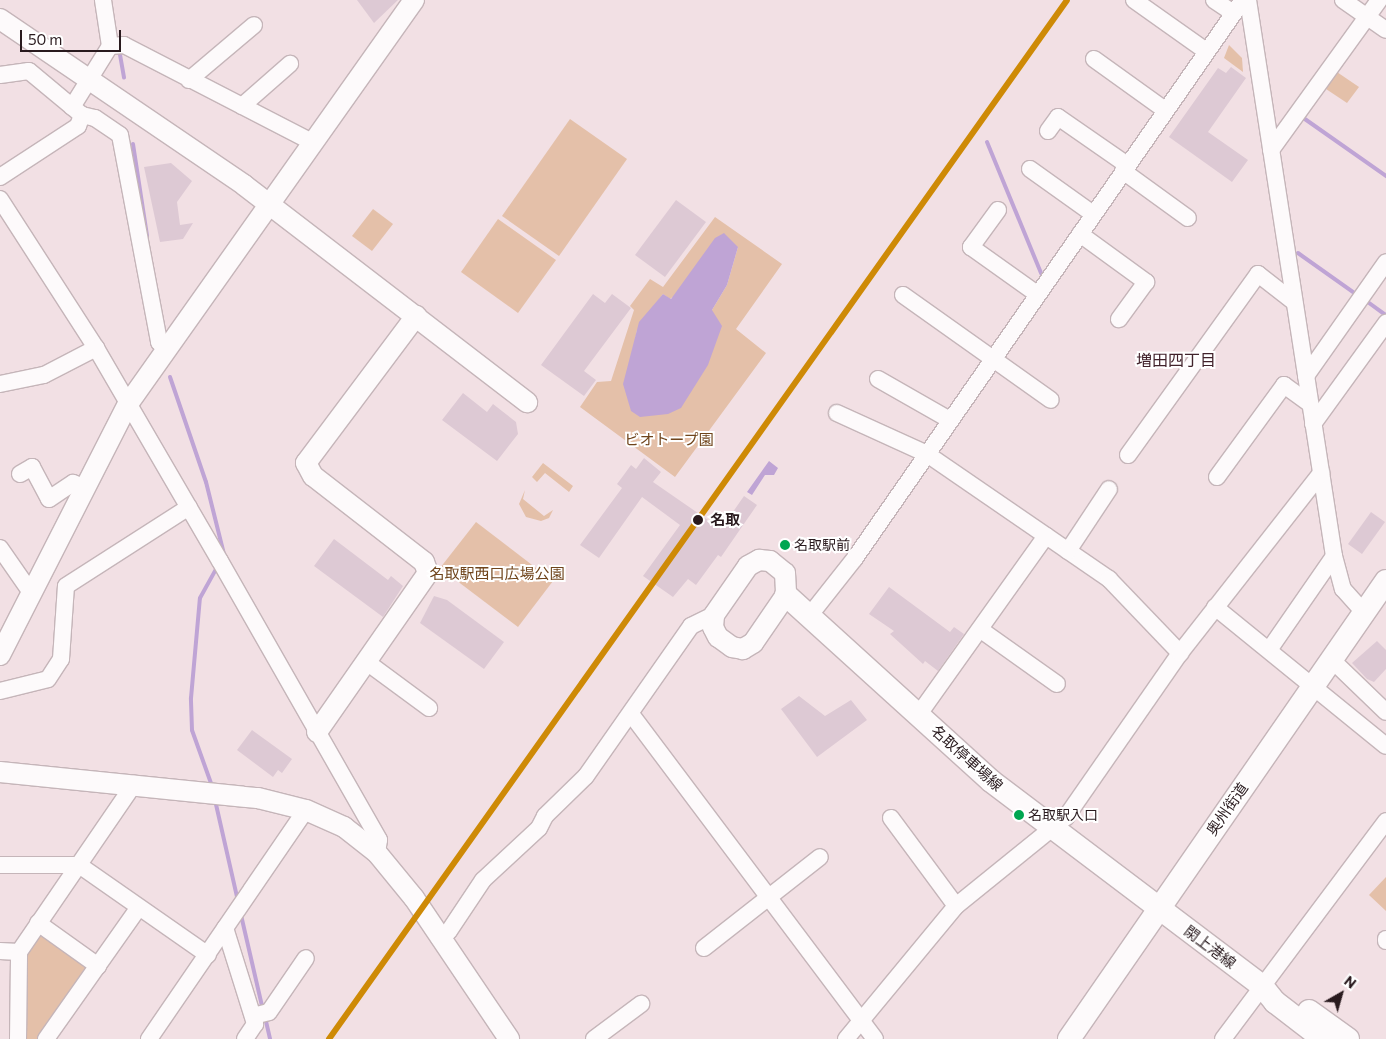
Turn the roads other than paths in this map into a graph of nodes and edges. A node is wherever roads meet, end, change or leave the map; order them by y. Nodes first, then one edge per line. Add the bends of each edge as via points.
1 (103, 0) edge
2 (414, 0) edge
3 (1134, 0) edge
4 (1214, 0) edge
5 (1243, 0) edge
6 (1248, 0) edge
7 (1343, 0) edge
8 (1379, 0) edge
9 (1233, 13) junction
10 (1367, 17) junction
11 (0, 20) edge
12 (254, 24) dead end
13 (1386, 30) edge
14 (116, 46) junction
15 (1206, 51) junction
16 (1094, 59) dead end
17 (290, 64) dead end
18 (0, 75) edge
19 (189, 80) junction
20 (90, 82) junction
21 (242, 106) junction
22 (1165, 110) junction
23 (77, 111) junction
24 (1048, 131) dead end
25 (314, 143) junction
26 (1271, 150) junction
27 (1125, 168) junction
28 (1030, 169) dead end
29 (0, 177) edge
30 (0, 199) edge
31 (270, 205) junction
32 (998, 210) dead end
33 (1093, 214) junction
34 (1188, 218) dead end
35 (1080, 234) junction
36 (1386, 262) edge
37 (1037, 294) junction
38 (903, 295) dead end
39 (1294, 302) junction
40 (416, 316) junction
41 (1119, 319) dead end
42 (1386, 323) edge
43 (96, 348) junction
44 (168, 349) junction
45 (992, 360) junction
46 (1306, 376) junction
47 (878, 379) dead end
48 (0, 384) edge
49 (1051, 400) dead end
50 (527, 402) dead end
51 (128, 404) junction
52 (1310, 404) junction
53 (837, 413) dead end
54 (950, 420) junction
55 (1313, 424) junction
56 (927, 454) junction
57 (1128, 455) dead end
58 (32, 467) dead end
59 (1321, 473) junction
60 (1218, 477) dead end
61 (86, 488) junction
62 (1108, 489) dead end
63 (188, 507) junction
64 (1046, 536) junction
65 (0, 548) edge
66 (1068, 551) junction
67 (1334, 556) junction
68 (1384, 590) edge
69 (32, 594) junction
70 (786, 595) junction
71 (1215, 607) junction
72 (1364, 612) junction
73 (810, 615) junction
74 (714, 616) junction
75 (981, 630) junction
76 (1269, 650) junction
77 (1180, 653) junction
78 (0, 655) edge
79 (1331, 658) junction
80 (368, 663) junction
81 (1057, 684) dead end
82 (1314, 684) junction
83 (0, 691) edge
84 (429, 708) dead end
85 (1386, 712) edge
86 (631, 714) junction
87 (919, 714) junction
88 (317, 732) junction
89 (1386, 746) edge
90 (0, 772) edge
91 (134, 784) junction
92 (306, 810) junction
93 (891, 818) dead end
94 (1386, 821) edge
95 (1052, 830) junction
96 (1380, 843) edge
97 (377, 853) junction
98 (820, 857) dead end
99 (0, 865) edge
100 (79, 866) junction
101 (766, 899) junction
102 (956, 906) junction
103 (139, 907) junction
104 (1158, 909) junction
105 (229, 922) junction
106 (38, 924) junction
107 (439, 938) junction
108 (704, 948) dead end
109 (0, 951) edge
110 (19, 952) junction
111 (208, 955) junction
112 (306, 958) dead end
113 (98, 966) junction
114 (1262, 986) junction
115 (641, 1004) dead end
116 (259, 1015) junction
117 (860, 1021) junction
118 (18, 1039) edge
119 (46, 1039) edge
120 (149, 1039) edge
121 (245, 1039) edge
122 (509, 1039) edge
123 (594, 1039) edge
124 (846, 1039) edge
125 (875, 1039) edge
126 (1069, 1039) edge
127 (1223, 1039) edge
128 (1322, 1039) edge
129 (1348, 1039) edge

1 - 14 street
2 - 25 street
3 - 15 street
4 - 9 street
5 - 9 street
6 - 26 street
7 - 10 street
8 - 10 street
9 - 15 street
10 - 13 street
10 - 26 street
11 - 20 street
12 - 19 street
14 - 19 street
14 - 20 street
15 - 22 street
16 - 22 street
17 - 21 street
18 - 23 street via 29,71
19 - 21 street
20 - 23 street
20 - 31 street
21 - 25 street
22 - 27 street
23 - 29 street via 78,126
23 - 44 street via 95,118 120,135 124,142 159,342
24 - 27 street via 1058,117
25 - 31 street
26 - 39 street
27 - 33 street
27 - 34 street
28 - 33 street
30 - 43 street
31 - 40 street
31 - 44 street
32 - 37 street via 971,247
33 - 35 street
35 - 37 street
35 - 41 street via 1146,282
36 - 46 street
37 - 45 street
38 - 45 street
39 - 46 street
39 - 57 street via 1258,274
40 - 50 street
40 - 80 street via 306,463 312,476 427,567 425,580
42 - 55 street
43 - 48 street via 44,375
43 - 51 street
44 - 51 street
45 - 49 street
45 - 54 street
46 - 52 street
47 - 54 street
51 - 61 street
51 - 63 street
52 - 55 street
52 - 60 street via 1284,385
53 - 56 street
54 - 56 street
55 - 59 street
56 - 64 street
56 - 73 street via 855,558
58 - 61 street via 49,498 73,483
59 - 67 street
59 - 71 street
61 - 69 street
62 - 66 street
63 - 83 street via 66,586 60,659 48,679
63 - 88 street
64 - 66 street
64 - 75 street
65 - 69 street
66 - 77 street via 1120,589
67 - 72 street via 1343,589
67 - 76 street
68 - 72 main road, 奥州街道
69 - 78 street
70 - 73 main road, 名取停車場線
70 - 74 street via 753,643 743,649 732,647 718,638 713,627
70 - 74 street via 786,573 770,561 760,560 748,566
71 - 76 street
71 - 77 street
72 - 79 main road, 奥州街道
73 - 87 main road, 名取停車場線
74 - 86 street via 691,626
75 - 81 street
75 - 87 street
76 - 82 street
77 - 95 street via 1066,817
79 - 82 main road, 奥州街道
79 - 85 street
80 - 84 street
80 - 88 street
82 - 89 street
82 - 104 main road, 奥州街道
86 - 101 street
86 - 107 street via 586,776 545,816 539,828 483,880 449,931
87 - 95 main road, 名取停車場線
88 - 97 street via 379,840
90 - 91 street
91 - 92 street via 213,792
91 - 100 street
92 - 97 street via 344,827
92 - 105 street
93 - 102 street
94 - 96 street
95 - 102 street
95 - 104 main road, 名取停車場線
96 - 114 street
97 - 107 street via 414,898
98 - 101 street
99 - 100 street
100 - 103 street
100 - 106 street
101 - 108 street
101 - 117 street
102 - 117 street
103 - 111 street
103 - 113 street
104 - 114 main road, 閖上港線
104 - 126 main road, 奥州街道
105 - 111 street
105 - 116 street
106 - 110 street
106 - 113 street
107 - 122 street
109 - 110 street
110 - 118 street
111 - 120 street
112 - 116 street
113 - 119 street
114 - 127 street
114 - 128 main road, 閖上港線 via 1275,1002
114 - 129 main road, 閖上港線 via 1286,995
115 - 123 street
116 - 121 street
117 - 124 street
117 - 125 street

